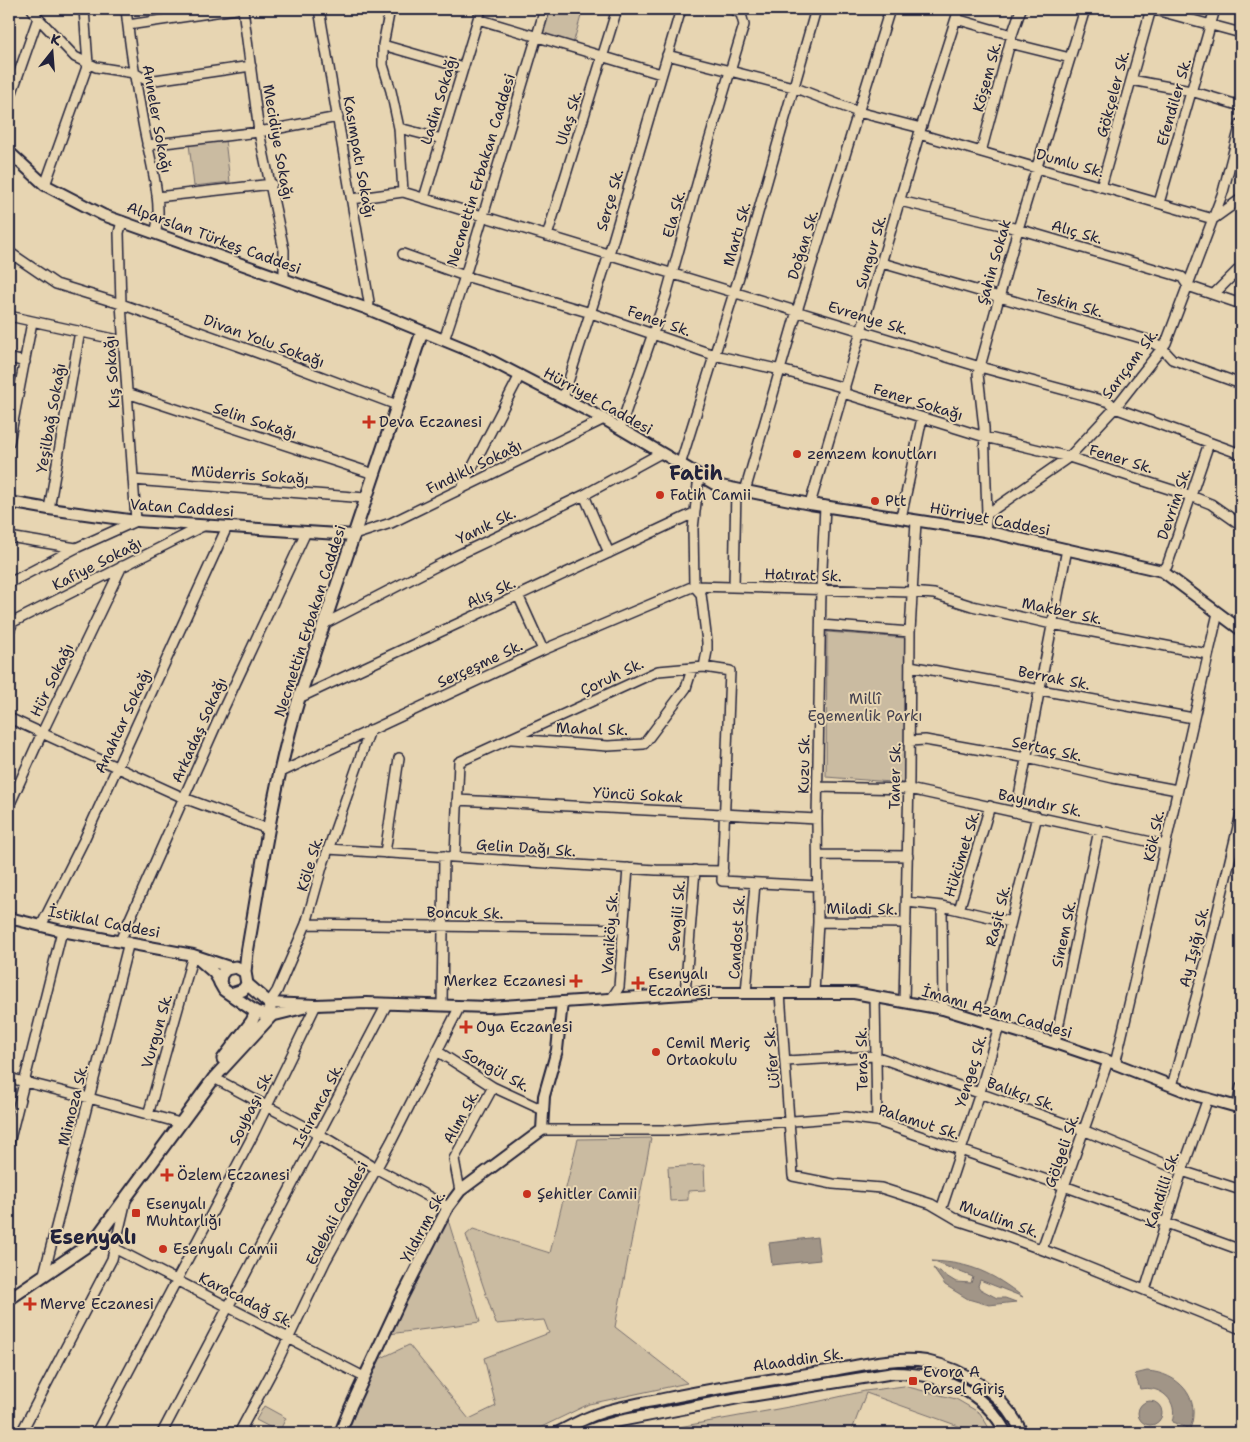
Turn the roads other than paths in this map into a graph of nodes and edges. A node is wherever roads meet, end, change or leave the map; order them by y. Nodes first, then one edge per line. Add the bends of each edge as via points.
1 (32, 9) edge
2 (84, 9) edge
3 (126, 9) edge
4 (236, 9) edge
5 (242, 9) edge
6 (319, 9) edge
7 (390, 9) edge
8 (481, 9) edge
9 (546, 9) edge
10 (617, 9) edge
11 (681, 9) edge
12 (733, 9) edge
13 (816, 9) edge
14 (890, 9) edge
15 (960, 9) edge
16 (1021, 9) edge
17 (1085, 9) edge
18 (1151, 9) edge
19 (1215, 9) edge
20 (38, 18) junction
21 (956, 19) junction
22 (478, 20) junction
23 (1211, 24) junction
24 (128, 25) junction
25 (1241, 32) edge
26 (537, 37) junction
27 (1011, 39) junction
28 (383, 45) junction
29 (667, 55) junction
30 (603, 56) junction
31 (1070, 58) junction
32 (88, 64) junction
33 (251, 66) junction
34 (464, 68) junction
35 (730, 71) junction
36 (134, 73) junction
37 (662, 74) junction
38 (1131, 80) junction
39 (793, 88) junction
40 (1191, 91) junction
41 (9, 101) edge
42 (1241, 106) edge
43 (858, 112) junction
44 (338, 117) junction
45 (1241, 124) edge
46 (399, 128) junction
47 (920, 131) junction
48 (260, 132) junction
49 (442, 139) junction
50 (146, 145) junction
51 (9, 152) edge
52 (981, 152) junction
53 (1037, 168) junction
54 (272, 184) junction
55 (45, 185) junction
56 (1101, 187) junction
57 (403, 192) junction
58 (157, 197) junction
59 (424, 198) junction
60 (352, 199) junction
61 (1241, 199) edge
62 (900, 201) junction
63 (1159, 203) junction
64 (483, 216) junction
65 (1213, 219) junction
66 (122, 221) junction
67 (1018, 229) junction
68 (155, 233) junction
69 (547, 236) junction
70 (9, 252) edge
71 (403, 254) dead end
72 (608, 254) junction
73 (882, 263) junction
74 (1241, 267) edge
75 (672, 274) junction
76 (465, 276) junction
77 (284, 279) junction
78 (1188, 286) junction
79 (734, 292) junction
80 (1214, 294) junction
81 (998, 297) junction
82 (121, 304) junction
83 (1241, 304) edge
84 (368, 309) junction
85 (797, 311) junction
86 (591, 314) junction
87 (9, 316) edge
88 (32, 322) junction
89 (862, 331) junction
90 (80, 332) junction
91 (422, 332) junction
92 (653, 333) junction
93 (444, 340) junction
94 (123, 341) junction
95 (1162, 348) junction
96 (714, 355) junction
97 (9, 358) edge
98 (25, 362) junction
99 (980, 367) junction
100 (781, 370) junction
101 (520, 375) junction
102 (1241, 384) edge
103 (844, 390) junction
104 (127, 394) junction
105 (563, 398) junction
106 (397, 405) junction
107 (1115, 408) junction
108 (922, 418) junction
109 (604, 419) junction
110 (620, 428) junction
111 (985, 437) junction
112 (9, 443) edge
113 (1209, 443) junction
114 (661, 453) junction
115 (1241, 454) edge
116 (1069, 457) junction
117 (680, 465) junction
118 (374, 474) junction
119 (699, 476) junction
120 (133, 480) junction
121 (461, 489) junction
122 (740, 490) junction
123 (584, 494) junction
124 (1191, 496) junction
125 (366, 498) junction
126 (9, 502) edge
127 (810, 504) junction
128 (825, 506) junction
129 (49, 509) junction
130 (694, 513) junction
131 (987, 514) junction
132 (901, 518) junction
133 (136, 521) junction
134 (916, 521) junction
135 (1241, 525) edge
136 (203, 526) junction
137 (227, 527) junction
138 (986, 531) junction
139 (306, 532) junction
140 (354, 535) junction
141 (9, 537) edge
142 (76, 548) junction
143 (1067, 549) junction
144 (609, 553) junction
145 (122, 566) junction
146 (1162, 571) junction
147 (9, 583) edge
148 (694, 586) junction
149 (734, 586) junction
150 (821, 589) junction
151 (911, 592) junction
152 (518, 595) junction
153 (1218, 613) junction
154 (324, 624) junction
155 (1052, 624) junction
156 (821, 625) junction
157 (1241, 630) edge
158 (9, 631) edge
159 (910, 632) junction
160 (543, 650) junction
161 (1208, 654) junction
162 (910, 666) junction
163 (704, 667) junction
164 (692, 669) junction
165 (1040, 688) junction
166 (299, 698) junction
167 (9, 718) edge
168 (1193, 718) junction
169 (370, 730) junction
170 (42, 733) junction
171 (510, 739) junction
172 (910, 741) junction
173 (399, 758) dead end
174 (1027, 758) junction
175 (117, 767) junction
176 (279, 773) junction
177 (818, 787) junction
178 (909, 789) junction
179 (1177, 790) junction
180 (184, 798) junction
181 (457, 800) junction
182 (9, 806) edge
183 (990, 806) junction
184 (1016, 811) junction
185 (725, 813) junction
186 (1241, 814) edge
187 (1037, 816) junction
188 (817, 818) junction
189 (268, 830) junction
190 (1099, 830) junction
191 (1166, 845) junction
192 (328, 849) junction
193 (385, 852) junction
194 (818, 855) junction
195 (444, 856) junction
196 (908, 856) junction
197 (455, 857) junction
198 (628, 868) junction
199 (695, 870) junction
200 (722, 871) junction
201 (755, 883) junction
202 (818, 886) junction
203 (907, 902) junction
204 (942, 906) junction
205 (959, 910) junction
206 (9, 918) edge
207 (818, 922) junction
208 (1011, 922) junction
209 (906, 923) junction
210 (306, 924) junction
211 (41, 926) junction
212 (252, 926) junction
213 (443, 926) junction
214 (624, 929) junction
215 (62, 931) junction
216 (124, 941) junction
217 (193, 955) junction
218 (231, 966) junction
219 (246, 978) junction
220 (220, 983) junction
221 (780, 992) junction
222 (746, 993) junction
223 (814, 993) junction
224 (231, 994) junction
225 (685, 994) junction
226 (875, 997) junction
227 (612, 998) junction
228 (562, 1002) junction
229 (904, 1002) junction
230 (269, 1003) junction
231 (387, 1004) junction
232 (316, 1005) junction
233 (442, 1005) junction
234 (460, 1006) junction
235 (943, 1009) junction
236 (256, 1012) junction
237 (271, 1016) junction
238 (986, 1023) junction
239 (999, 1026) junction
240 (1055, 1043) junction
241 (437, 1051) junction
242 (875, 1056) junction
243 (786, 1061) junction
244 (1112, 1063) junction
245 (9, 1078) edge
246 (214, 1078) junction
247 (24, 1082) junction
248 (1172, 1086) junction
249 (493, 1087) junction
250 (1241, 1088) edge
251 (979, 1093) junction
252 (89, 1098) junction
253 (1208, 1098) junction
254 (267, 1106) junction
255 (1239, 1107) edge
256 (543, 1110) junction
257 (148, 1115) junction
258 (790, 1120) junction
259 (877, 1121) junction
260 (180, 1124) junction
261 (542, 1130) junction
262 (1084, 1130) junction
263 (319, 1134) junction
264 (9, 1139) edge
265 (961, 1149) junction
266 (377, 1169) junction
267 (1182, 1171) junction
268 (1064, 1186) junction
269 (1241, 1190) edge
270 (460, 1191) junction
271 (126, 1199) junction
272 (448, 1208) junction
273 (941, 1210) junction
274 (1166, 1222) junction
275 (114, 1248) junction
276 (1042, 1249) junction
277 (1241, 1250) edge
278 (44, 1274) junction
279 (176, 1280) junction
280 (1145, 1290) junction
281 (9, 1299) edge
282 (229, 1306) junction
283 (1241, 1329) edge
284 (289, 1338) junction
285 (364, 1377) junction
286 (756, 1381) junction
287 (740, 1383) junction
288 (759, 1395) junction
289 (744, 1397) junction
290 (21, 1433) edge
291 (96, 1433) edge
292 (162, 1433) edge
293 (239, 1433) edge
294 (340, 1433) edge
295 (556, 1433) edge
296 (582, 1433) edge
297 (1006, 1433) edge
298 (1022, 1433) edge

1 - 20 street
2 - 32 street
3 - 24 street, Anneler Sokağı
4 - 24 street
5 - 33 street, Mecidiye Sokağı
6 - 44 street, Kasımpatı Sokağı
7 - 28 street
8 - 22 street, Ladin Sokağı
9 - 26 street, Necmettin Erbakan Caddesi
10 - 30 street, Ulaş Sk.
11 - 29 street, Serçe Sk.
12 - 35 street, Ela Sk. via 741,14 744,25
13 - 39 street, Martı Sk.
14 - 43 street, Doğan Sk.
15 - 21 street, Sungur Sk.
16 - 27 street, Köşem Sk.
17 - 31 street, Şahin Sokak
18 - 23 street
18 - 38 street, Gökçeler Sk.
19 - 23 street, Efendiler Sk.
20 - 32 street via 75,57
20 - 41 street
21 - 27 street
21 - 47 street, Sungur Sk.
22 - 26 street
22 - 34 street, Ladin Sokağı
23 - 25 street
23 - 40 street, Efendiler Sk.
24 - 36 street, Anneler Sokağı
26 - 30 street
26 - 64 street, Necmettin Erbakan Caddesi
27 - 31 street
27 - 52 street, Köşem Sk.
28 - 34 street
28 - 46 street via 382,65 392,91
29 - 35 street, Dumlu Sk.
29 - 37 street, Serçe Sk.
30 - 37 street
30 - 69 street, Ulaş Sk.
31 - 53 street, Şahin Sokak
32 - 36 street
32 - 55 street
33 - 36 street via 148,81
33 - 48 street, Mecidiye Sokağı
34 - 49 street, Ladin Sokağı
35 - 39 street, Dumlu Sk.
35 - 75 street, Ela Sk.
36 - 50 street, Anneler Sokağı
37 - 72 street, Serçe Sk.
38 - 40 street
38 - 56 street, Gökçeler Sk.
39 - 43 street, Dumlu Sk.
39 - 79 street, Martı Sk.
40 - 42 street
40 - 63 street, Efendiler Sk.
43 - 47 street, Dumlu Sk.
43 - 85 street, Doğan Sk.
44 - 48 street
44 - 60 street, Kasımpatı Sokağı
45 - 65 street, Sarıçam Sk.
46 - 49 street
46 - 57 street
47 - 52 street, Dumlu Sk.
47 - 62 street, Sungur Sk.
48 - 50 street
48 - 54 street, Mecidiye Sokağı
49 - 59 street, Ladin Sokağı
50 - 58 street, Anneler Sokağı
51 - 55 street, Alparslan Türkeş Caddesi
52 - 53 street, Dumlu Sk.
53 - 56 street, Dumlu Sk.
53 - 67 street, Şahin Sokak
54 - 58 street
54 - 77 street, Mecidiye Sokağı via 284,250
55 - 66 street, Alparslan Türkeş Caddesi via 103,215
56 - 63 street, Dumlu Sk.
57 - 59 street, Evrenye Sk.
57 - 60 street
58 - 68 street, Anneler Sokağı via 159,223
59 - 64 street, Evrenye Sk.
60 - 84 street, Kasımpatı Sokağı
61 - 65 street
62 - 67 street, Alıç Sk.
62 - 73 street, Sungur Sk.
63 - 65 street, Dumlu Sk.
64 - 69 street, Evrenye Sk.
64 - 76 street, Necmettin Erbakan Caddesi
65 - 78 street, Sarıçam Sk.
66 - 68 street, Alparslan Türkeş Caddesi
66 - 82 street, Kış Sokağı via 119,233
67 - 78 street, Alıç Sk. via 1182,277
67 - 81 street, Şahin Sokak
68 - 77 street, Alparslan Türkeş Caddesi
69 - 72 street, Evrenye Sk.
70 - 82 street, Divan Yolu Sokağı via 56,284
71 - 76 street, Fener Sk.
72 - 75 street, Evrenye Sk.
72 - 86 street, Serçe Sk.
73 - 81 street, Teskin Sk.
73 - 89 street, Sungur Sk.
74 - 80 street
75 - 79 street, Evrenye Sk.
75 - 92 street, Ela Sk.
76 - 86 street, Fener Sk.
76 - 93 street, Necmettin Erbakan Caddesi
77 - 84 street, Alparslan Türkeş Caddesi
78 - 80 street, Alıç Sk.
78 - 95 street, Sarıçam Sk.
79 - 85 street, Evrenye Sk.
79 - 96 street, Martı Sk.
80 - 83 street, Alıç Sk.
81 - 95 street, Teskin Sk. via 1148,340
81 - 99 street, Şahin Sokak
82 - 94 street, Kış Sokağı
82 - 106 street, Divan Yolu Sokağı
84 - 91 street, Alparslan Türkeş Caddesi
85 - 89 street, Evrenye Sk.
85 - 100 street, Doğan Sk.
86 - 92 street, Fener Sk.
86 - 105 street, Serçe Sk.
87 - 88 street
88 - 90 street
88 - 98 street
89 - 99 street, Evrenye Sk.
89 - 103 street, Sungur Sk.
90 - 94 street
90 - 129 street, Yeşilbağ Sokağı
91 - 93 street, Hürriyet Caddesi
91 - 106 main road, Necmettin Erbakan Caddesi
92 - 96 street, Fener Sk.
92 - 110 street, Ela Sk.
93 - 101 street, Hürriyet Caddesi
94 - 104 street, Kış Sokağı
95 - 102 street, Teskin Sk. via 1172,359
95 - 107 street, Sarıçam Sk.
96 - 100 street, Fener Sk.
96 - 117 street, Martı Sk.
97 - 98 street
98 - 112 street
99 - 107 street, Evrenye Sk. via 1109,402
99 - 111 street, Şahin Sokak
100 - 103 street, Fener Sk.
100 - 122 street, Doğan Sk.
101 - 105 street, Hürriyet Caddesi
101 - 121 street
103 - 108 street, Fener Sokağı
103 - 127 street, Sungur Sk.
104 - 118 street, Selin Sokağı
104 - 120 street, Kış Sokağı
105 - 109 street, Hürriyet Caddesi
106 - 118 main road, Necmettin Erbakan Caddesi
107 - 113 street, Evrenye Sk.
107 - 116 street, Sarıçam Sk.
108 - 111 street, Fener Sokağı
108 - 132 street
109 - 110 street, Hürriyet Caddesi
109 - 121 street, Fındıklı Sokağı
110 - 114 street, Hürriyet Caddesi
111 - 116 street, Fener Sk.
111 - 131 street, Şahin Sokak
113 - 115 street, Evrenye Sk.
113 - 124 street, Devrim Sk.
114 - 117 street, Hürriyet Caddesi
114 - 123 street, Yanık Sk.
116 - 124 street, Fener Sk.
116 - 131 street, Sarıçam Sk.
117 - 119 street, Hürriyet Caddesi
118 - 125 main road, Necmettin Erbakan Caddesi
119 - 122 street, Hürriyet Caddesi via 716,486
119 - 130 street
120 - 125 street, Müderris Sokağı
120 - 133 street, Kış Sokağı
121 - 140 street, Fındıklı Sokağı via 391,523
122 - 127 street, Hürriyet Caddesi
122 - 149 street, Doğan Sk.
123 - 144 street
123 - 154 street, Yanık Sk.
124 - 135 street, Fener Sk. via 1211,504
124 - 146 street, Devrim Sk. via 1167,566
125 - 140 main road, Necmettin Erbakan Caddesi
126 - 129 street, Vatan Caddesi
127 - 128 street, Hürriyet Caddesi
128 - 132 street, Hürriyet Caddesi
128 - 150 street, Kuzu Sk.
129 - 133 street, Vatan Caddesi
130 - 144 street, Alış Sk.
130 - 148 street
131 - 138 street, Şahin Sokak
132 - 134 street, Hürriyet Caddesi
133 - 136 street, Vatan Caddesi
133 - 142 street
134 - 138 street, Hürriyet Caddesi
134 - 151 street, Taner Sk.
136 - 137 street, Vatan Caddesi
136 - 145 street, Kafiye Sokağı
137 - 139 street, Vatan Caddesi
137 - 175 street, Anahtar Sokağı
138 - 143 street, Hürriyet Caddesi
139 - 140 street, Vatan Caddesi
139 - 180 street, Arkadaş Sokağı
140 - 154 main road, Necmettin Erbakan Caddesi
141 - 142 street
142 - 147 street
143 - 146 street, Hürriyet Caddesi
143 - 155 street
144 - 152 street, Alış Sk.
145 - 158 street, Kafiye Sokağı via 13,622
145 - 170 street, Hür Sokağı
146 - 153 street, Hürriyet Caddesi
148 - 149 street, Hatırat Sk.
148 - 160 street, Serçeşme Sk.
148 - 163 street via 701,594 707,642
149 - 150 street, Hatırat Sk.
150 - 151 street, Hatırat Sk.
150 - 156 street, Kuzu Sk.
151 - 155 street, Makber Sk. via 934,594
151 - 159 street, Taner Sk.
152 - 160 street
152 - 166 street, Alış Sk.
153 - 157 street, Hürriyet Caddesi
153 - 161 street, Kök Sk.
154 - 166 main road, Necmettin Erbakan Caddesi
155 - 161 street, Makber Sk.
155 - 165 street
156 - 159 street
156 - 177 street, Kuzu Sk.
159 - 162 street, Taner Sk.
160 - 169 street, Serçeşme Sk.
161 - 168 street, Kök Sk.
162 - 165 street, Berrak Sk.
162 - 172 street, Taner Sk.
163 - 164 street, Çoruh Sk.
163 - 185 street, Çoruh Sk. via 730,671
164 - 171 street, Çoruh Sk. via 658,671
164 - 171 street, Mahal Sk. via 686,688 644,744 608,746
165 - 168 street, Berrak Sk.
165 - 174 street
166 - 176 main road, Necmettin Erbakan Caddesi
167 - 170 street
168 - 179 street, Kök Sk.
169 - 176 street, Serçeşme Sk.
169 - 192 street, Köle Sk.
170 - 175 street
170 - 182 street, Hür Sokağı
171 - 181 street, Çoruh Sk. via 459,762
172 - 174 street, Sertaç Sk. via 925,740
172 - 178 street, Taner Sk.
173 - 193 street
174 - 179 street, Sertaç Sk.
174 - 184 street
175 - 180 street
175 - 211 street, Anahtar Sokağı
176 - 189 main road, Necmettin Erbakan Caddesi
177 - 178 street, Bayındır Sk.
177 - 188 street, Kuzu Sk.
178 - 183 street, Bayındır Sk.
178 - 196 street, Taner Sk.
179 - 191 street, Kök Sk.
180 - 189 street
180 - 216 street, Arkadaş Sokağı
181 - 185 street, Yüncü Sokak
181 - 197 street, Çoruh Sk.
183 - 184 street, Bayındır Sk.
183 - 205 street, Hükümet Sk.
184 - 187 street, Bayındır Sk.
185 - 188 street, Yüncü Sokak
185 - 200 street, Çoruh Sk.
186 - 248 street, Ay Işığı Sk.
187 - 190 street, Bayındır Sk.
187 - 208 street, Raşit Sk.
188 - 194 street, Kuzu Sk.
189 - 212 main road, Necmettin Erbakan Caddesi
190 - 191 street, Bayındır Sk.
190 - 240 street, Sinem Sk.
191 - 244 street, Kök Sk.
192 - 193 street, Gelin Dağı Sk.
192 - 210 street, Köle Sk.
193 - 195 street, Gelin Dağı Sk.
194 - 196 street
194 - 202 street, Kuzu Sk.
195 - 197 street, Gelin Dağı Sk.
195 - 213 street
196 - 203 street, Taner Sk.
197 - 198 street, Gelin Dağı Sk.
198 - 199 street, Gelin Dağı Sk.
198 - 214 street, Vaniköy Sk.
199 - 200 street, Gelin Dağı Sk.
199 - 225 street, Sevgili Sk.
200 - 201 street via 722,881
201 - 202 street
201 - 222 street, Candost Sk.
202 - 207 street, Kuzu Sk.
203 - 204 street
203 - 209 street, Taner Sk.
204 - 205 street
204 - 235 street
205 - 208 street
206 - 211 street, İstiklal Caddesi
207 - 209 street, Miladi Sk.
207 - 223 street, Kuzu Sk.
208 - 238 street, Raşit Sk.
209 - 229 street, Taner Sk.
210 - 213 street, Boncuk Sk.
210 - 230 street, Köle Sk.
211 - 215 street, İstiklal Caddesi
212 - 218 main road, Necmettin Erbakan Caddesi via 242,952
212 - 219 main road, Necmettin Erbakan Caddesi
213 - 214 street, Boncuk Sk.
213 - 233 street
214 - 227 street, Vaniköy Sk. via 619,987
215 - 216 street, İstiklal Caddesi
215 - 247 street
216 - 217 street, İstiklal Caddesi
216 - 252 street, Mimoza Sk.
217 - 218 street, İstiklal Caddesi
217 - 220 street via 214,973
217 - 257 street, Vurgun Sk.
218 - 219 main road via 240,968
218 - 220 main road, Necmettin Erbakan Caddesi via 221,975
219 - 224 main road via 243,990
219 - 230 main road
220 - 224 main road
221 - 222 street, İmamı Azam Caddesi
221 - 223 street, İmamı Azam Caddesi
221 - 243 street, Lüfer Sk.
222 - 225 street, İmamı Azam Caddesi
223 - 226 street, İmamı Azam Caddesi via 854,993
224 - 236 main road
225 - 227 street, İmamı Azam Caddesi
226 - 229 street, İmamı Azam Caddesi
226 - 242 street, Teras Sk.
227 - 228 street, İmamı Azam Caddesi
228 - 234 street, İmamı Azam Caddesi
228 - 256 street via 557,1050
229 - 235 street, İmamı Azam Caddesi
230 - 232 street, İmamı Azam Caddesi
230 - 237 main road
231 - 232 street, İmamı Azam Caddesi
231 - 233 street, İmamı Azam Caddesi
231 - 263 street, Istıranca Sk.
232 - 237 street, İmamı Azam Caddesi
232 - 254 street, Soybaşı Sk.
233 - 234 street, İmamı Azam Caddesi
234 - 241 street, Edebali Caddesi
235 - 238 street, İmamı Azam Caddesi
236 - 237 main road
236 - 246 main road via 220,1063
237 - 246 main road
238 - 239 street, İmamı Azam Caddesi
239 - 240 street, İmamı Azam Caddesi
239 - 251 street, Yengeç Sk.
240 - 244 street, İmamı Azam Caddesi
241 - 249 street, Songül Sk.
241 - 266 street, Edebali Caddesi
242 - 243 street, Balıkçı Sk.
242 - 251 street, Balıkçı Sk.
242 - 259 street, Teras Sk.
243 - 258 street, Lüfer Sk.
244 - 248 street, İmamı Azam Caddesi
244 - 262 street, Gölgeli Sk.
245 - 247 street
246 - 254 street
246 - 260 main road
247 - 252 street
247 - 264 street
248 - 253 street, İmamı Azam Caddesi
249 - 256 street, Songül Sk.
249 - 270 street, Alım Sk. via 454,1159
250 - 255 street
251 - 262 street, Balıkçı Sk.
251 - 265 street, Yengeç Sk.
252 - 257 street
252 - 278 street, Mimoza Sk.
253 - 255 street, İmamı Azam Caddesi
253 - 267 street, Kandilli Sk.
254 - 263 street
254 - 279 street, Soybaşı Sk.
256 - 261 street
257 - 260 street
258 - 259 street, Palamut Sk. via 846,1117
258 - 261 street, Palamut Sk. via 674,1130
258 - 273 street, Muallim Sk. via 793,1176 833,1184 881,1188
259 - 265 street, Palamut Sk.
260 - 271 main road
261 - 270 street, Yıldırım Sk.
262 - 267 street, Balıkçı Sk.
262 - 268 street, Gölgeli Sk.
263 - 266 street
263 - 282 street, Istıranca Sk.
265 - 268 street, Palamut Sk.
265 - 273 street, Yengeç Sk.
266 - 272 street
266 - 284 street, Edebali Caddesi via 326,1260
267 - 269 street, Balıkçı Sk.
267 - 274 street, Kandilli Sk.
268 - 274 street, Palamut Sk.
268 - 276 street, Gölgeli Sk.
270 - 272 street, Yıldırım Sk.
271 - 275 street
271 - 278 main road via 94,1241
272 - 285 street, Yıldırım Sk.
273 - 276 street, Muallim Sk. via 960,1221
274 - 277 street, Palamut Sk.
274 - 280 street, Kandilli Sk.
275 - 279 street, Karacadağ Sk.
275 - 290 street via 112,1259
276 - 280 street, Muallim Sk.
278 - 281 main road
279 - 282 street, Karacadağ Sk.
279 - 291 street, Soybaşı Sk.
280 - 283 street, Muallim Sk.
282 - 284 street, Karacadağ Sk.
282 - 292 street, Istıranca Sk.
284 - 285 street, Karacadağ Sk.
284 - 293 street, Edebali Caddesi
285 - 294 street, Yıldırım Sk.
286 - 287 street, Alaaddin Sk.
286 - 288 street
286 - 298 street, Alaaddin Sk. via 895,1361 924,1361 947,1366 988,1390 1006,1407
287 - 289 street
287 - 295 street, Alaaddin Sk. via 612,1409
288 - 289 street, Alaaddin Sk.
288 - 297 street, Alaaddin Sk. via 894,1372 932,1376 972,1394 988,1408
289 - 296 street, Alaaddin Sk. via 620,1421

